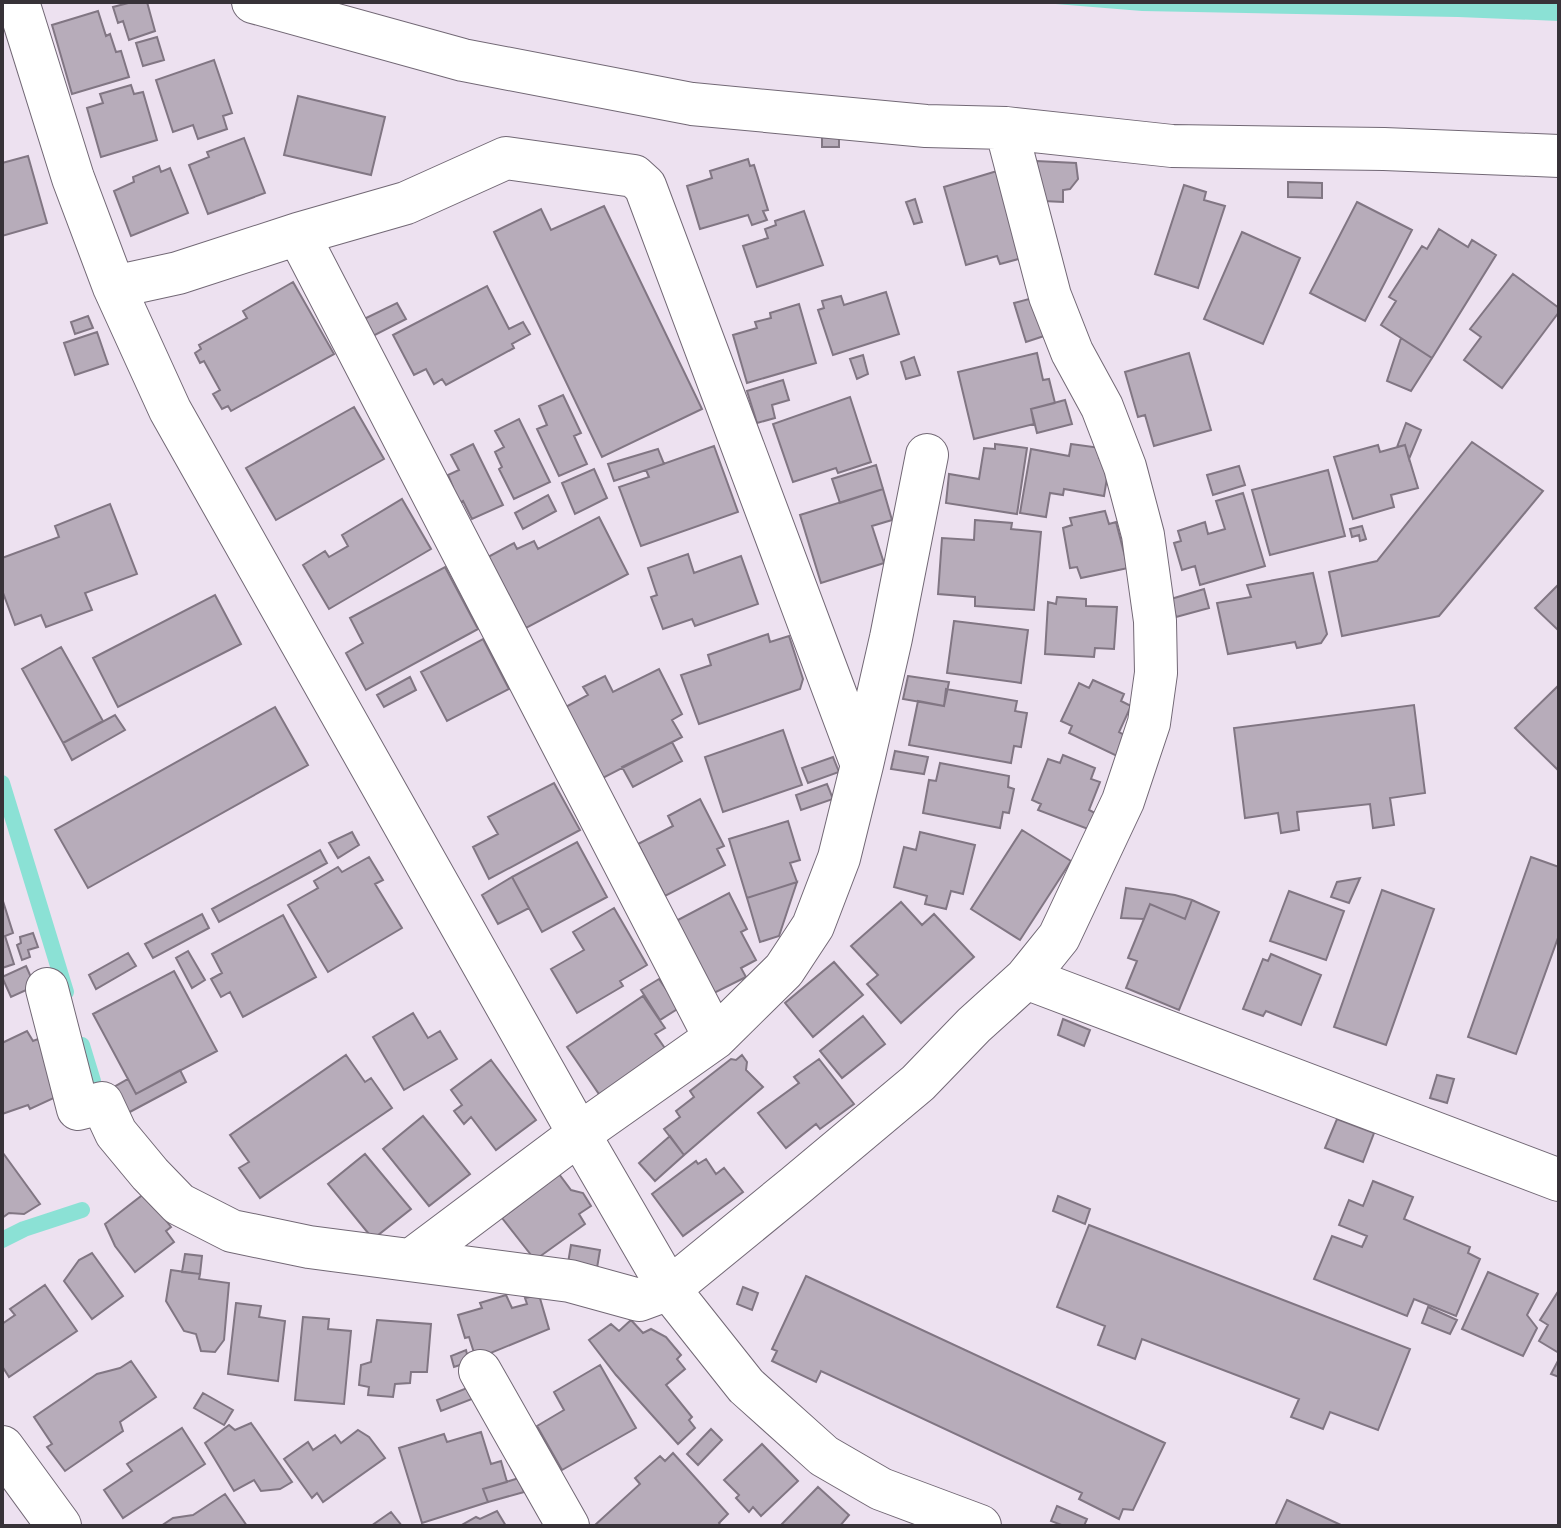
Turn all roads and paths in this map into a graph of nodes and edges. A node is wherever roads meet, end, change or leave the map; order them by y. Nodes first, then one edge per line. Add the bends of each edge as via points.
1 (18, 2) edge
2 (253, 2) edge
3 (1006, 128) junction
4 (1559, 156) edge
5 (298, 234) junction
6 (114, 287) junction
7 (927, 455) dead end
8 (862, 765) junction
9 (1026, 978) junction
10 (47, 989) dead end
11 (715, 1038) junction
12 (579, 1134) junction
13 (1559, 1180) edge
14 (411, 1260) junction
15 (669, 1289) junction
16 (480, 1371) dead end
17 (2, 1448) edge
18 (59, 1526) edge
19 (568, 1526) edge
20 (980, 1526) edge

1 - 6 street via 73,178
2 - 3 street via 463,60 692,104 926,126
3 - 4 street via 1172,146
3 - 9 street via 1050,296 1125,467 1143,535 1155,621 1156,673 1149,723 1123,801 1059,937
5 - 6 street via 178,273
5 - 8 street via 406,203 506,158 634,176 645,186
5 - 11 street
6 - 12 street via 170,410
7 - 8 street
8 - 11 street via 839,858 813,926 784,970
9 - 13 street
9 - 15 street via 918,1083
10 - 14 street via 78,1109 102,1103 116,1133 179,1204 232,1231
11 - 12 street
12 - 14 street
12 - 15 street
14 - 15 street via 570,1281 639,1300
15 - 20 street via 746,1386 824,1456 881,1489
16 - 19 street
17 - 18 street

